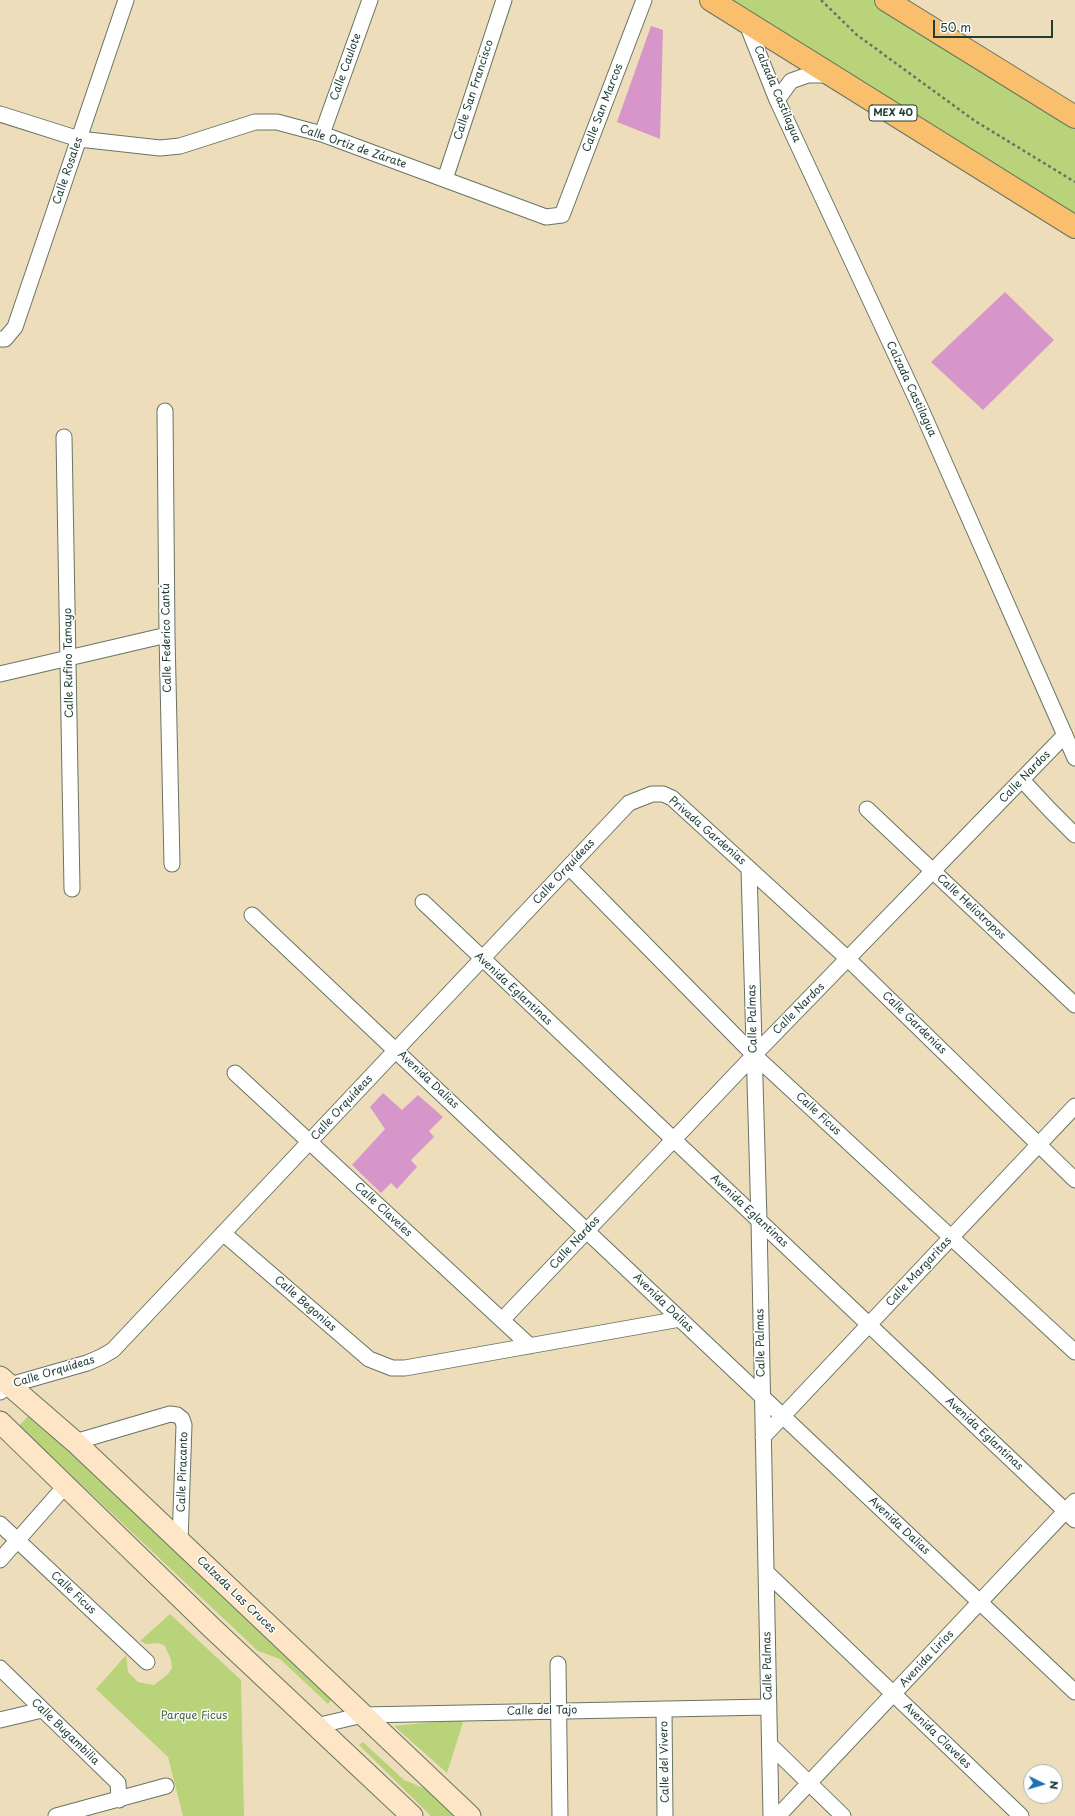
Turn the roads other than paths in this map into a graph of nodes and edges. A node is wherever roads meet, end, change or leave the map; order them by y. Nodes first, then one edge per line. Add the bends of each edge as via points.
1 (126, 0) edge
2 (370, 0) edge
3 (504, 0) edge
4 (644, 0) edge
5 (711, 0) edge
6 (886, 0) edge
7 (746, 22) junction
8 (832, 75) junction
9 (778, 100) junction
10 (0, 114) edge
11 (1075, 117) edge
12 (322, 134) junction
13 (79, 139) junction
14 (445, 179) junction
15 (562, 215) joint
16 (1075, 227) edge
17 (2, 339) edge
18 (165, 411) dead end
19 (64, 437) dead end
20 (167, 635) junction
21 (69, 658) junction
22 (0, 674) edge
23 (1065, 735) junction
24 (1075, 758) edge
25 (1022, 780) junction
26 (663, 794) joint
27 (867, 809) dead end
28 (1075, 835) edge
29 (172, 864) dead end
30 (569, 867) junction
31 (749, 869) junction
32 (933, 872) junction
33 (72, 889) dead end
34 (423, 902) dead end
35 (252, 914) dead end
36 (482, 959) junction
37 (848, 959) junction
38 (1075, 1006) edge
39 (396, 1050) junction
40 (754, 1055) junction
41 (235, 1073) dead end
42 (1075, 1106) edge
43 (673, 1140) junction
44 (309, 1142) junction
45 (1038, 1145) junction
46 (1075, 1180) edge
47 (759, 1221) junction
48 (587, 1231) junction
49 (223, 1233) junction
50 (951, 1238) junction
51 (680, 1319) junction
52 (502, 1320) junction
53 (869, 1325) junction
54 (530, 1346) junction
55 (1075, 1352) edge
56 (3, 1384) edge
57 (762, 1398) junction
58 (783, 1416) junction
59 (0, 1422) edge
60 (763, 1437) junction
61 (75, 1442) junction
62 (66, 1485) junction
63 (1072, 1511) edge
64 (0, 1524) edge
65 (17, 1540) junction
66 (180, 1542) junction
67 (0, 1560) edge
68 (766, 1572) junction
69 (979, 1602) junction
70 (147, 1662) dead end
71 (558, 1664) dead end
72 (0, 1668) edge
73 (1075, 1692) edge
74 (894, 1694) junction
75 (769, 1707) junction
76 (664, 1709) junction
77 (42, 1710) junction
78 (559, 1711) junction
79 (363, 1715) junction
80 (0, 1720) edge
81 (316, 1726) junction
82 (770, 1745) junction
83 (809, 1784) junction
84 (166, 1786) dead end
85 (119, 1800) junction
86 (56, 1816) edge
87 (412, 1816) edge
88 (470, 1816) edge
89 (560, 1816) edge
90 (665, 1816) edge
91 (771, 1816) edge
92 (778, 1816) edge
93 (843, 1816) edge
94 (1021, 1816) edge

1 - 13 street, Calle Rosales
2 - 12 street, Calle Caulote
3 - 14 street, Calle San Francisco
4 - 15 street, Calle San Marcos
5 - 7 highway, MEX 40
6 - 11 highway
7 - 8 highway, MEX 40
7 - 9 street, Calzada Castilagua
8 - 9 street via 808,75 791,81
8 - 16 highway, MEX 40
9 - 23 street, Calzada Castilagua via 923,414
10 - 13 street, Calle Ortiz de Zárate
12 - 13 street, Calle Ortiz de Zárate via 277,122 255,122 180,146 160,148
12 - 14 street, Calle Ortiz de Zárate
13 - 17 street, Calle Rosales via 15,327
14 - 15 street, Calle Ortiz de Zárate via 546,217
18 - 20 street, Calle Federico Cantú
19 - 21 street, Calle Rufino Tamayo
20 - 21 street
20 - 29 street, Calle Federico Cantú
21 - 22 street
21 - 33 street, Calle Rufino Tamayo
23 - 24 street, Calzada Castilagua
23 - 25 street, Calle Nardos
25 - 28 street
25 - 32 street, Calle Nardos
26 - 30 street, Calle Orquídeas via 652,794 629,804
26 - 31 street, Privada Gardenias via 672,798
27 - 32 street, Calle Heliotropos
30 - 36 street, Calle Orquídeas
30 - 40 street, Calle Ficus
31 - 37 street, Calle Gardenias
31 - 40 street, Calle Palmas
32 - 37 street, Calle Nardos
32 - 38 street, Calle Heliotropos
34 - 36 street, Avenida Eglantinas
35 - 39 street, Avenida Dalias
36 - 39 street, Calle Orquídeas
36 - 43 street, Avenida Eglantinas
37 - 40 street, Calle Nardos
37 - 45 street, Calle Gardenias
39 - 44 street, Calle Orquídeas
39 - 48 street, Avenida Dalias
40 - 43 street, Calle Nardos
40 - 47 street, Calle Palmas
40 - 50 street, Calle Ficus
41 - 44 street, Calle Claveles
42 - 45 street, Calle Margaritas
43 - 47 street, Avenida Eglantinas
43 - 48 street, Calle Nardos
44 - 49 street, Calle Orquídeas
44 - 52 street, Calle Claveles
45 - 46 street, Calle Gardenias
45 - 50 street, Calle Margaritas
47 - 53 street, Avenida Eglantinas
47 - 57 street, Calle Palmas
48 - 51 street, Avenida Dalias
48 - 52 street, Calle Nardos
49 - 54 street, Calle Begonias via 369,1359 392,1368 405,1368
49 - 56 street, Calle Orquídeas via 113,1350 87,1363
50 - 53 street, Calle Margaritas
50 - 55 street, Calle Ficus
51 - 54 street
51 - 57 street, Avenida Dalias
52 - 54 street, Calle Claveles
53 - 58 street, Calle Margaritas
53 - 63 street, Avenida Eglantinas
56 - 61 street, Calzada Las Cruces
57 - 58 street, Avenida Dalias
57 - 60 street, Calle Palmas
58 - 60 street, Calle Margaritas
58 - 69 street, Avenida Dalias
59 - 62 street
60 - 68 street, Calle Palmas
61 - 66 street, Calzada Las Cruces
61 - 66 street, Calle Piracanto via 170,1414 182,1419 184,1425
62 - 65 street
62 - 81 street
63 - 69 street, Avenida Lirios
64 - 65 street, Calle Ficus
65 - 67 street
65 - 70 street, Calle Ficus
66 - 79 street, Calzada Las Cruces
68 - 74 street, Avenida Claveles
68 - 75 street, Calle Palmas
69 - 73 street, Avenida Dalias
69 - 74 street, Avenida Lirios
71 - 78 street
72 - 77 street, Calle Bugambilia
74 - 83 street, Avenida Lirios
74 - 94 street, Avenida Claveles
75 - 76 street, Calle del Tajo
75 - 82 street, Calle Palmas
76 - 78 street, Calle del Tajo
76 - 90 street, Calle del Vivero
77 - 80 street
77 - 85 street, Calle Bugambilia via 118,1783
78 - 79 street, Calle del Tajo
78 - 89 street
79 - 81 street, Calle del Tajo
79 - 88 street, Calzada Las Cruces
81 - 87 street
82 - 83 street
82 - 91 street, Calle Palmas
83 - 92 street, Avenida Lirios
83 - 93 street
84 - 85 street
85 - 86 street

